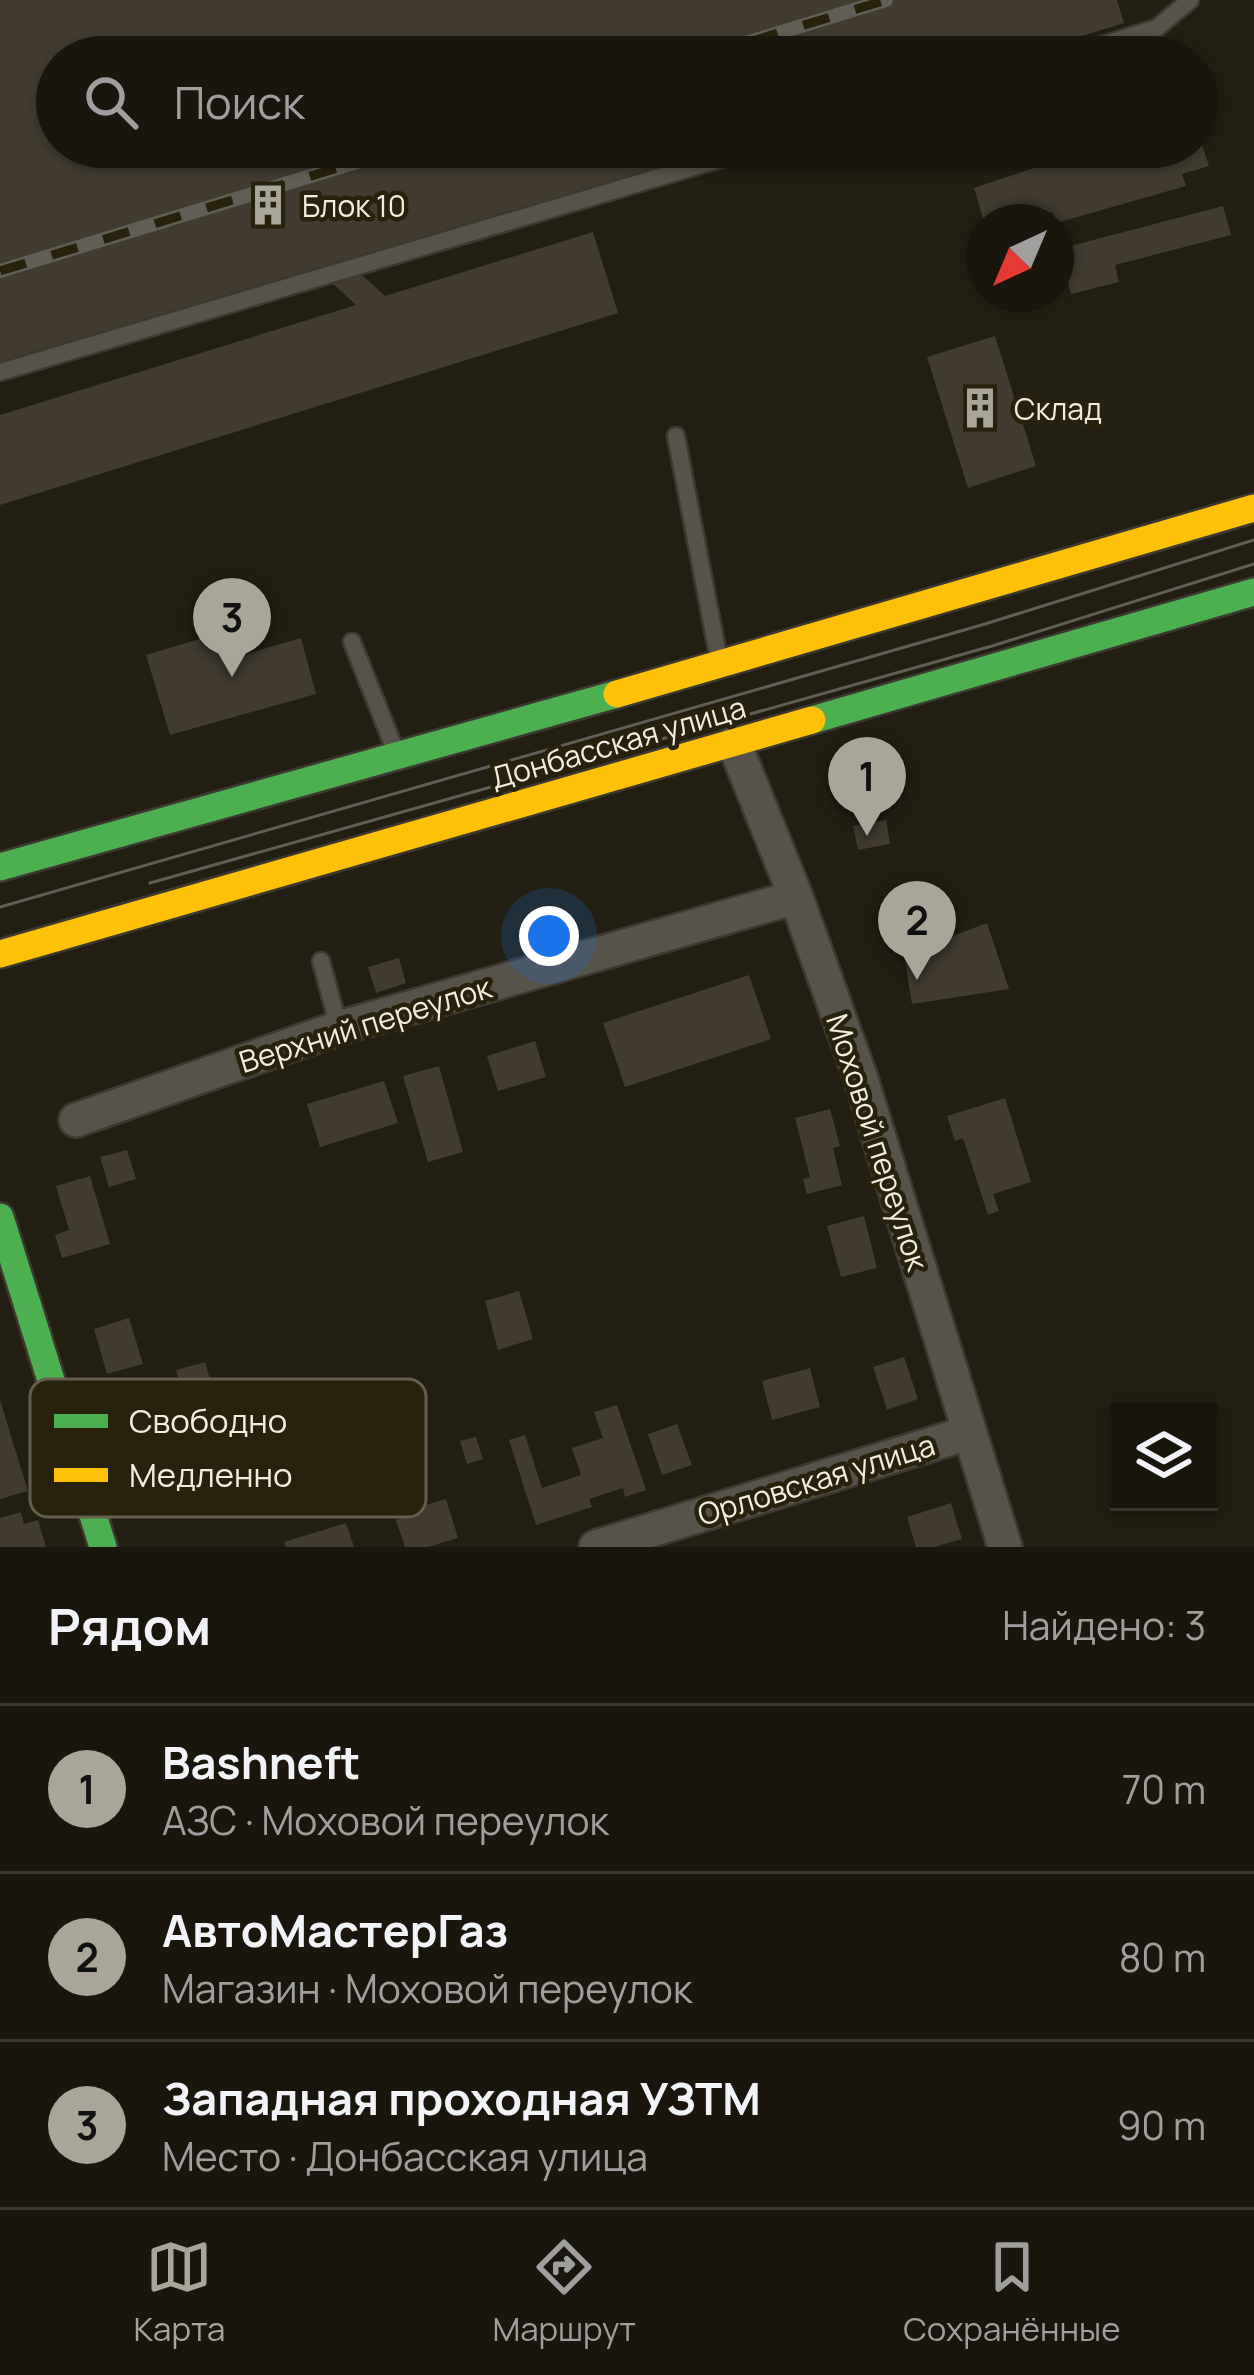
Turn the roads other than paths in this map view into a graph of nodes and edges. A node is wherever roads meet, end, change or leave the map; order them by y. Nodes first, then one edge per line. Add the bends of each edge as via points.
1 (1190, 0) edge
2 (1132, 36) edge
3 (690, 168) edge
4 (0, 372) edge
5 (676, 436) dead end
6 (1254, 508) edge
7 (1254, 592) edge
8 (352, 642) dead end
9 (720, 662) junction
10 (734, 742) junction
11 (398, 758) junction
12 (0, 867) edge
13 (796, 897) junction
14 (0, 954) edge
15 (321, 961) dead end
16 (339, 1028) junction
17 (76, 1120) dead end
18 (0, 1217) edge
19 (51, 1379) edge
20 (968, 1433) junction
21 (94, 1517) edge
22 (103, 1547) edge
23 (596, 1547) edge
24 (1005, 1547) edge

1 - 2 lane via 1157,28
3 - 4 lane
5 - 9 lane
6 - 9 main road, Донбасская улица
7 - 10 main road, Донбасская улица
8 - 11 lane
9 - 11 main road, Донбасская улица
10 - 13 street, Моховой переулок
10 - 14 main road, Донбасская улица
11 - 12 main road, Донбасская улица
13 - 16 street, Верхний переулок
13 - 20 street, Моховой переулок via 861,1079
15 - 16 lane
16 - 17 street, Верхний переулок
18 - 19 main road
20 - 23 street, Орловская улица
20 - 24 street, Моховой переулок
21 - 22 main road

